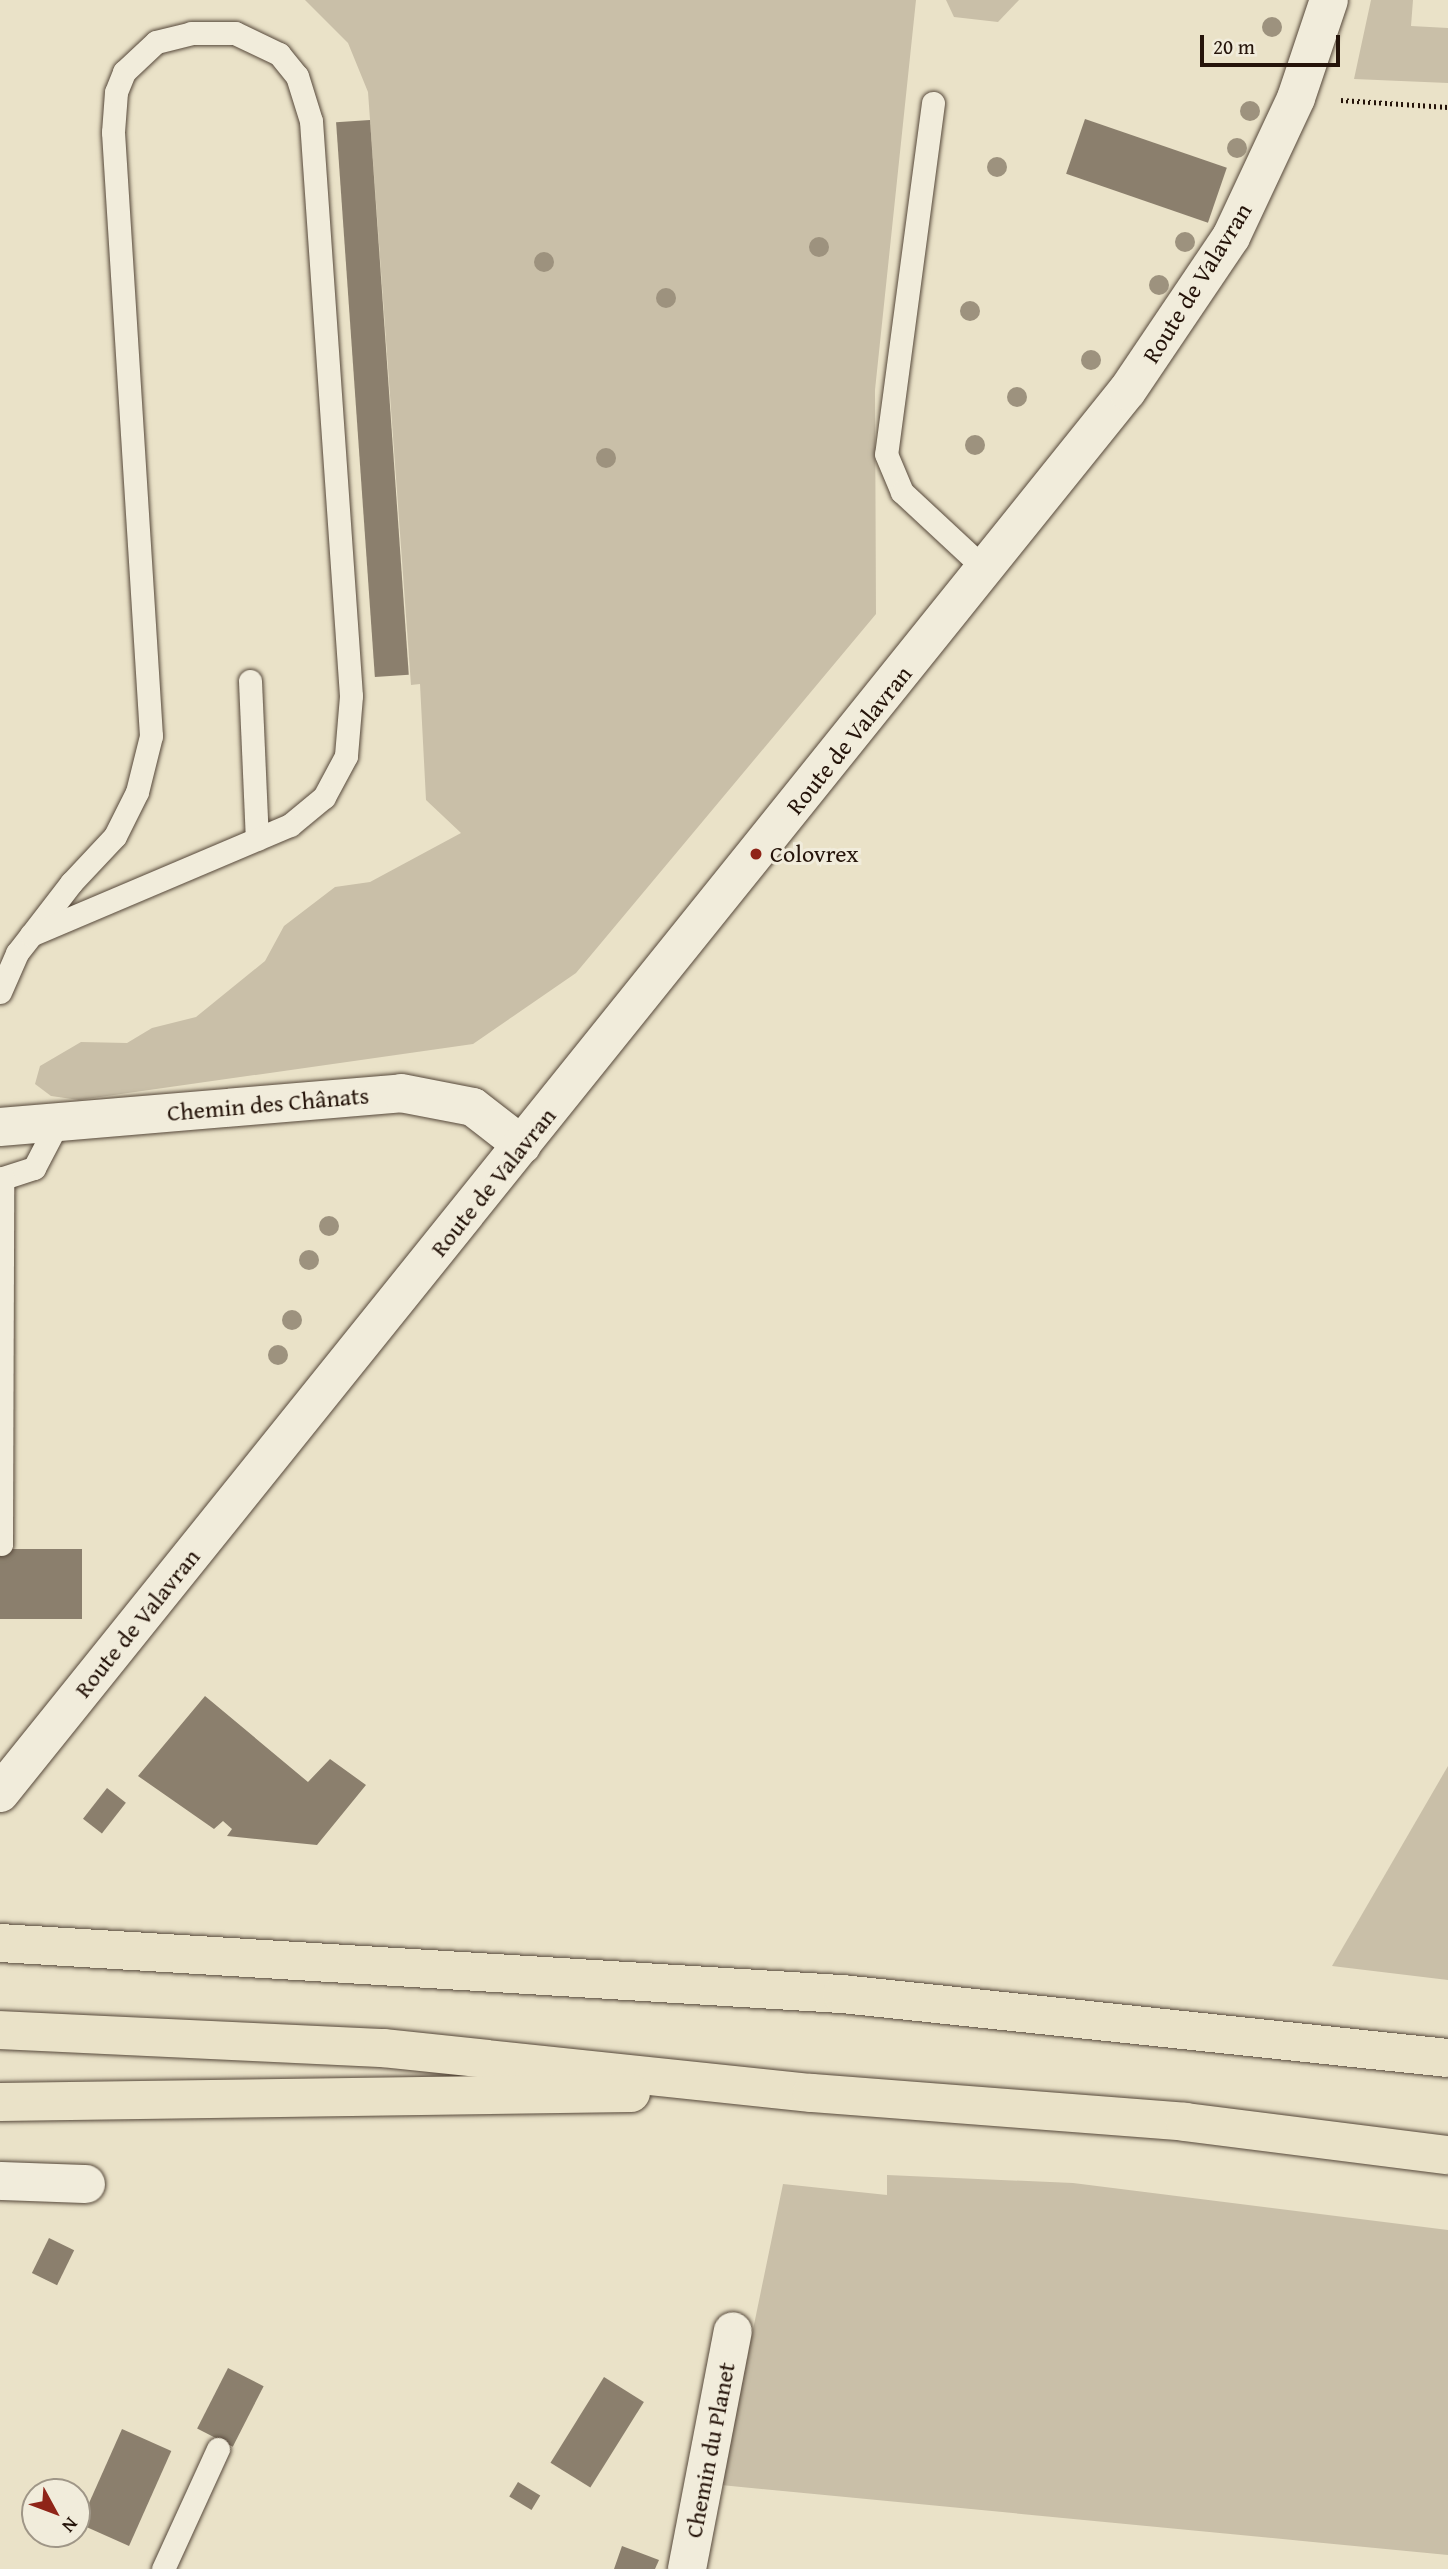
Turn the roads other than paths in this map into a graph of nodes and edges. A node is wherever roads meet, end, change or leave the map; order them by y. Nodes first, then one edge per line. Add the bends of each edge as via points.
1 (1329, 0) edge
2 (933, 103) dead end
3 (986, 570) junction
4 (250, 681) dead end
5 (257, 839) junction
6 (31, 935) junction
7 (0, 992) edge
8 (58, 1122) junction
9 (0, 1127) edge
10 (522, 1144) junction
11 (1, 1179) edge
12 (1, 1544) edge
13 (0, 1793) edge
14 (0, 1943) edge
15 (0, 2030) edge
16 (1448, 2058) edge
17 (812, 2093) junction
18 (0, 2102) edge
19 (1448, 2155) edge
20 (0, 2181) edge
21 (86, 2185) dead end
22 (733, 2331) dead end
23 (218, 2449) dead end
24 (163, 2569) edge
25 (687, 2569) edge

1 - 3 street, Route de Valavran via 1296,98 1250,201 1196,294
2 - 3 lane via 886,454 902,492
3 - 10 street, Route de Valavran
4 - 5 lane
5 - 6 lane
5 - 6 lane via 309,812 336,779 351,731 351,696 311,121 297,76 279,54 258,41 214,31 156,42 124,72 116,92 113,132 151,736 141,780 115,836
6 - 7 lane
8 - 9 street, Chemin des Chânats
8 - 10 street, Chemin des Chânats via 430,1095 472,1107
8 - 11 lane via 34,1168
10 - 13 street, Route de Valavran
11 - 12 lane
14 - 16 highway via 854,1995
15 - 17 highway via 383,2048
17 - 18 highway
17 - 19 highway via 1185,2122
20 - 21 street
22 - 25 street, Chemin du Planet
23 - 24 lane

